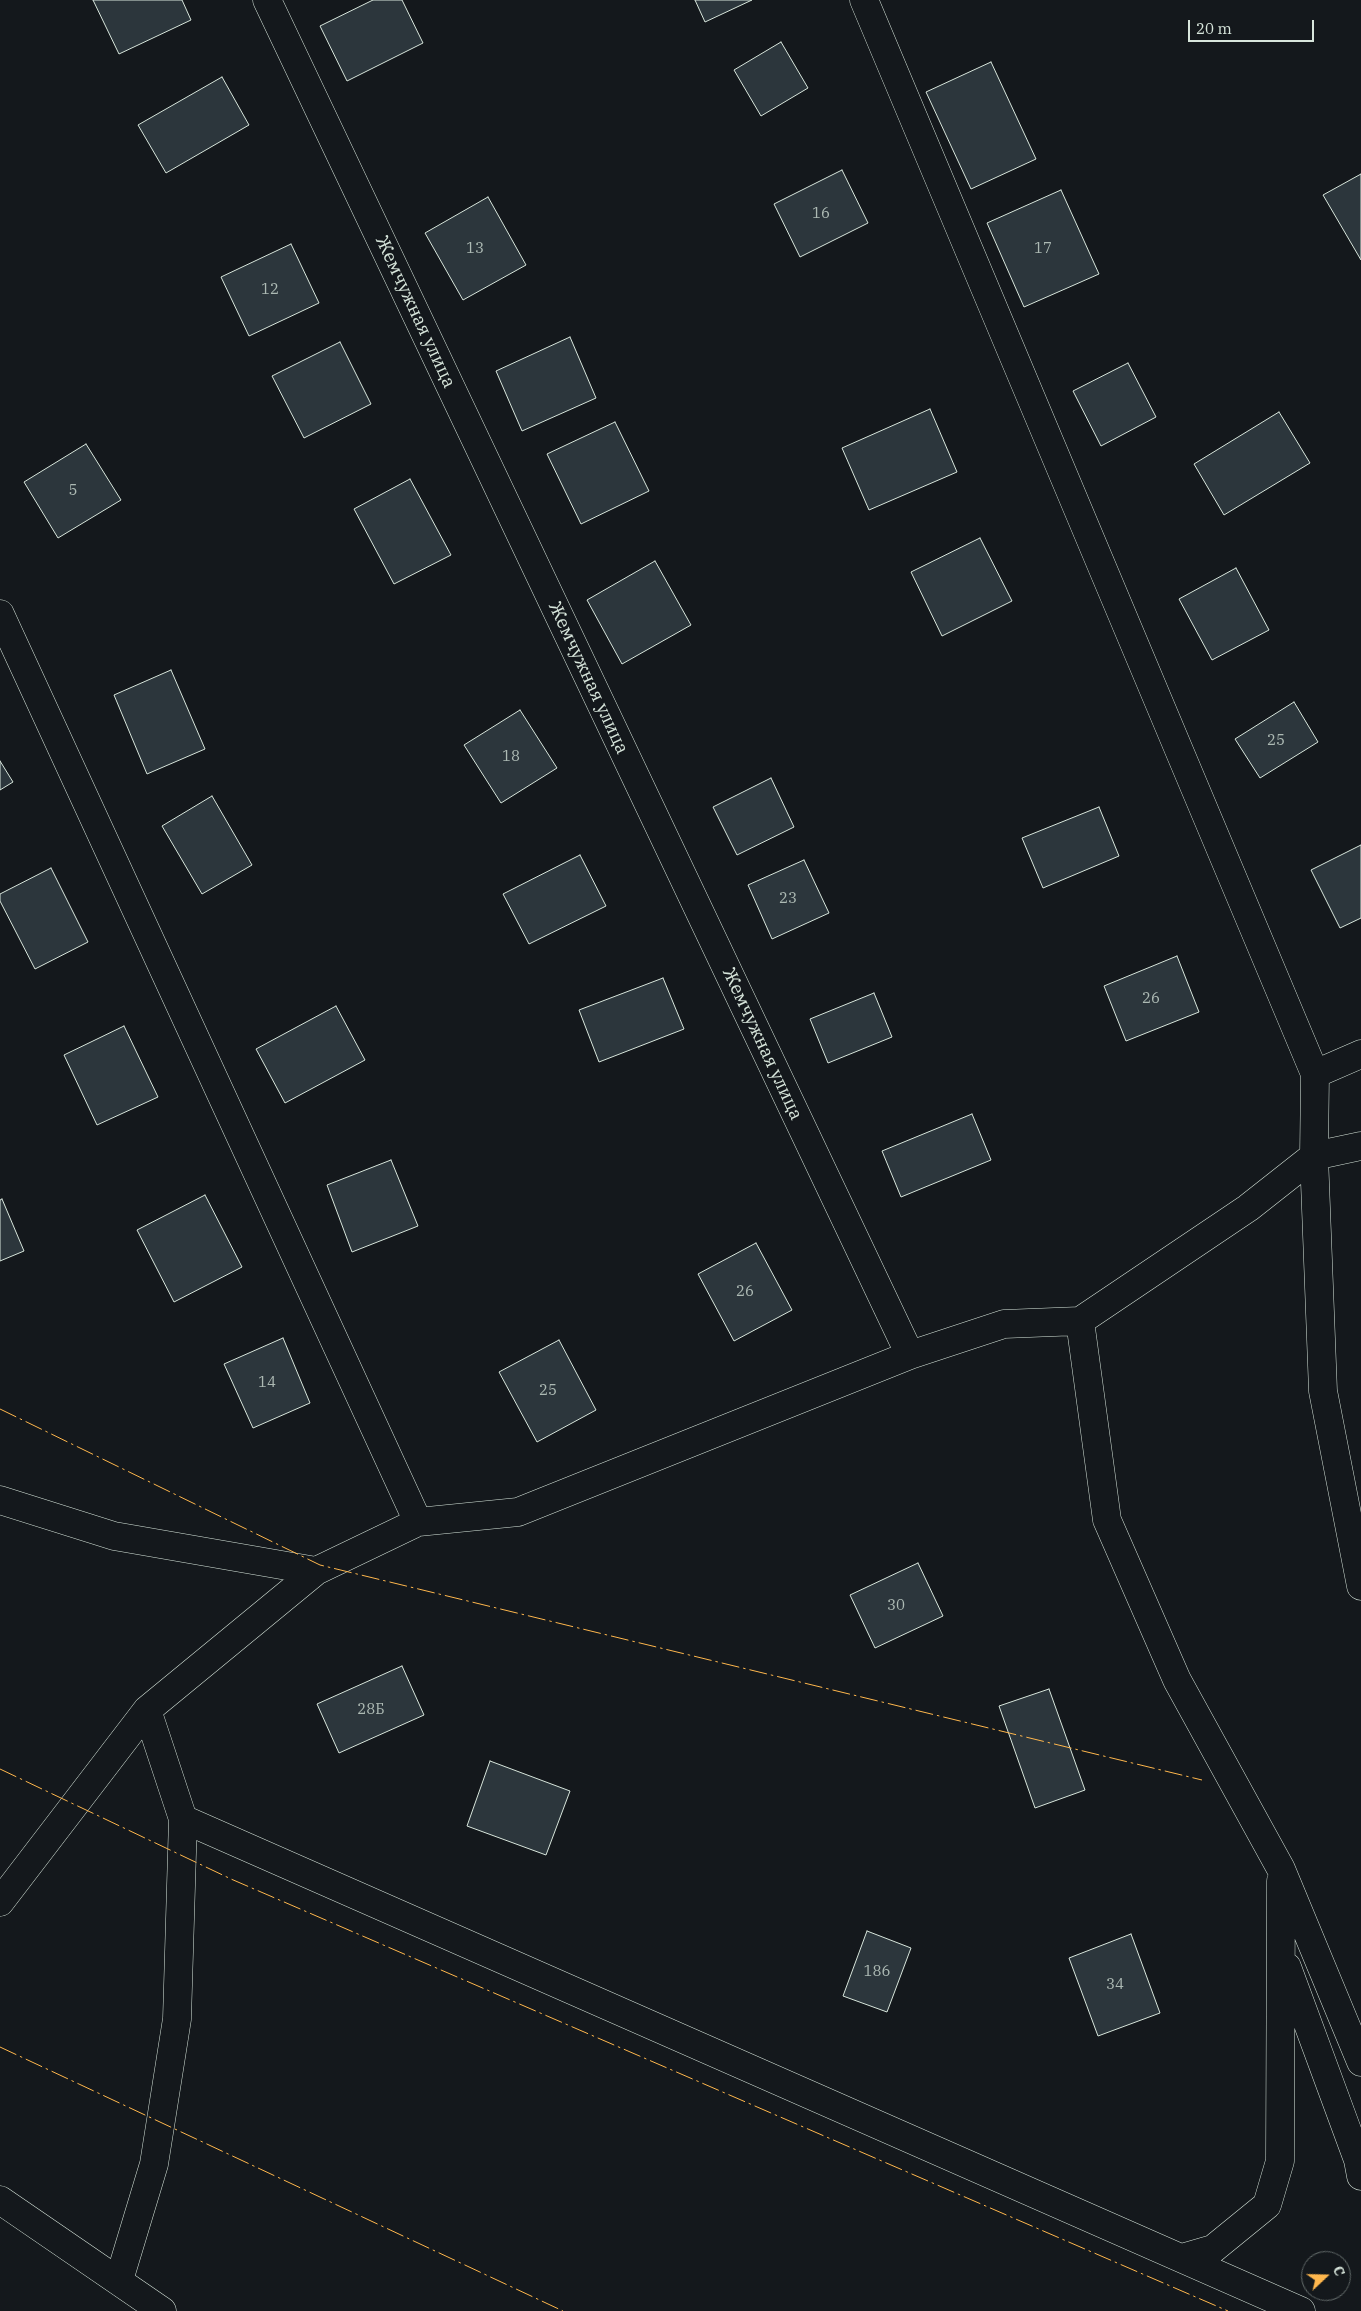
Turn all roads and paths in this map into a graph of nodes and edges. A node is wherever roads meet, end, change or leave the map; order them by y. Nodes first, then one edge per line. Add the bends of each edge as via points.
1 (267, 0) edge
2 (864, 0) edge
3 (0, 614) edge
4 (1361, 1054) edge
5 (1315, 1074) junction
6 (1361, 1146) edge
7 (1314, 1156) junction
8 (1080, 1321) junction
9 (910, 1355) junction
10 (0, 1500) edge
11 (418, 1522) junction
12 (316, 1571) junction
13 (1361, 1586) edge
14 (147, 1710) junction
15 (183, 1820) junction
16 (1281, 1869) junction
17 (0, 1902) edge
18 (1281, 1949) junction
19 (1361, 2062) edge
20 (1361, 2176) edge
21 (0, 2200) edge
22 (1182, 2258) junction
23 (119, 2280) junction
24 (162, 2311) edge
25 (1301, 2311) edge

1 - 9 street, Жемчужная улица
2 - 5 street
3 - 11 street
4 - 5 street
5 - 7 street
6 - 7 street
7 - 8 street via 1248,1208
7 - 13 street via 1323,1392
8 - 9 street via 1004,1324
8 - 16 street via 1107,1520 1177,1680
9 - 11 street via 518,1512
10 - 12 street via 114,1536
11 - 12 street
12 - 14 street
14 - 15 street
14 - 17 street
15 - 22 street
15 - 23 street via 177,2019 154,2164
16 - 18 street
16 - 19 street
18 - 20 street
18 - 22 street via 1280,2161 1267,2206 1213,2249
21 - 23 street
22 - 25 street
23 - 24 street

